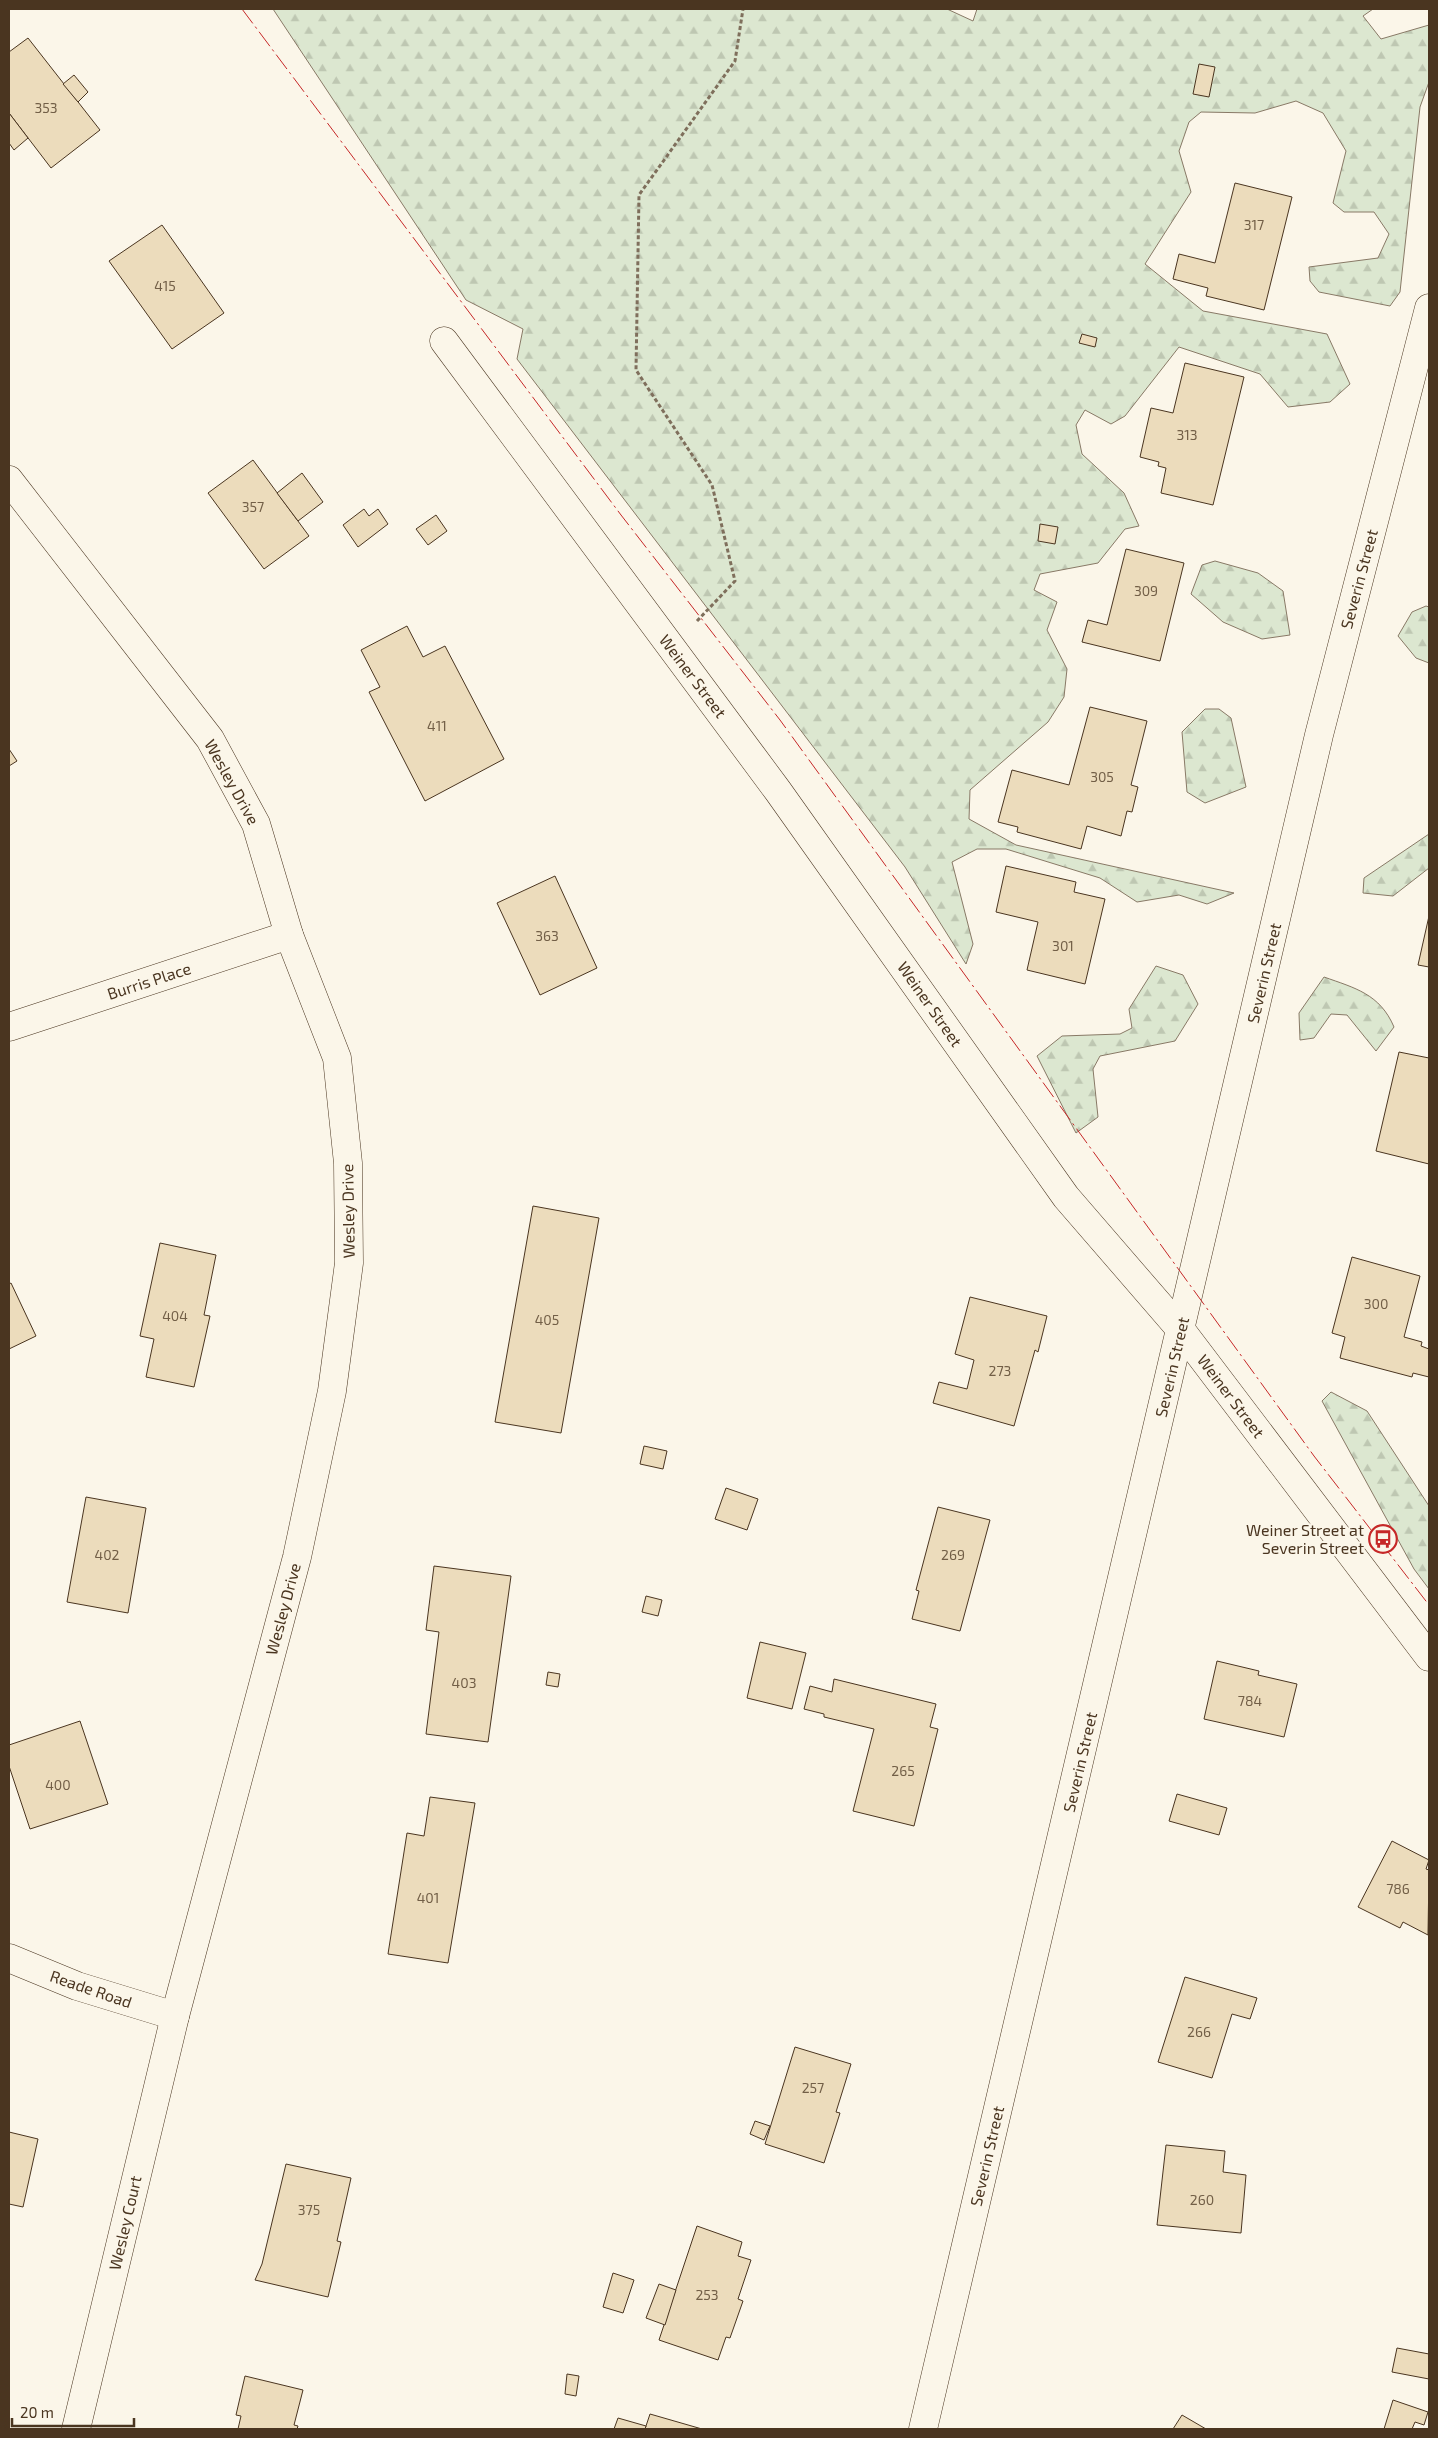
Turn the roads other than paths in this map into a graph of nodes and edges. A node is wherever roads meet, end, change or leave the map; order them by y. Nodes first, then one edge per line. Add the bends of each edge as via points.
1 (1429, 308) edge
2 (444, 341) dead end
3 (9, 480) edge
4 (289, 935) junction
5 (9, 1026) edge
6 (1181, 1330) junction
7 (1429, 1657) edge
8 (9, 1958) edge
9 (174, 2016) junction
10 (76, 2429) edge
11 (923, 2429) edge

1 - 6 street, Severin Street via 1319,735
2 - 6 street, Weiner Street via 778,790 1066,1198
3 - 4 street, Wesley Drive via 210,739 256,824
4 - 5 street, Burris Place
4 - 9 street, Wesley Drive via 337,1058 348,1163 349,1263 332,1391 297,1557
6 - 7 street, Weiner Street
6 - 11 street, Severin Street
8 - 9 street, Reade Road via 77,1986
9 - 10 street, Wesley Court

